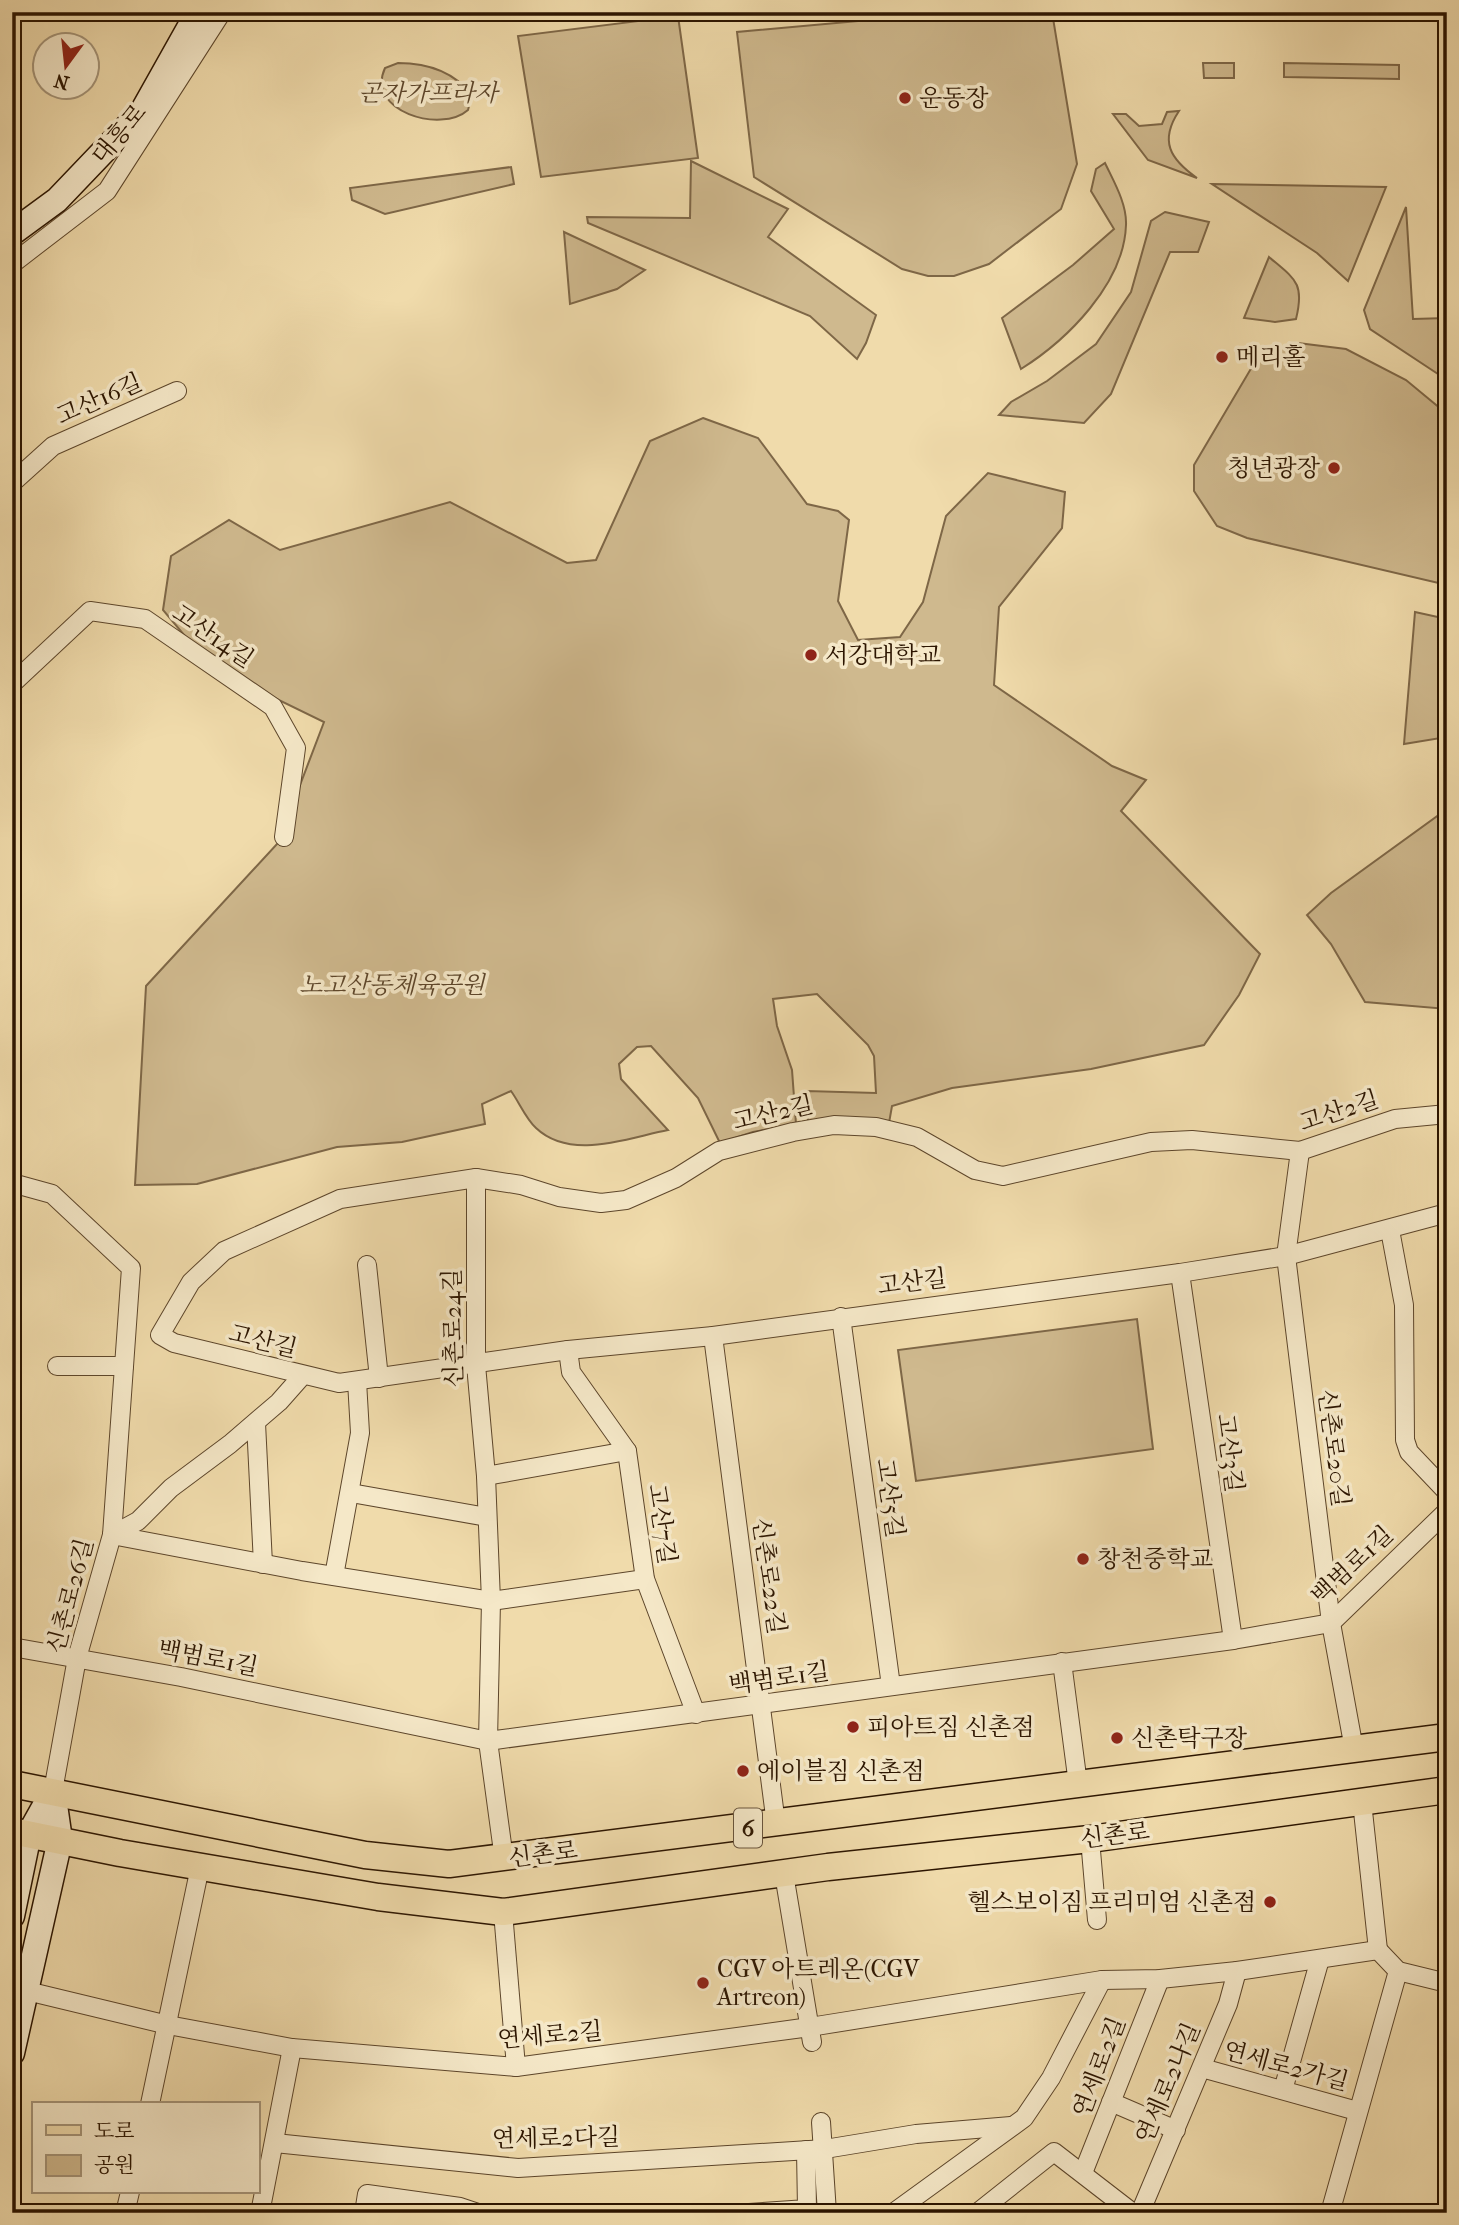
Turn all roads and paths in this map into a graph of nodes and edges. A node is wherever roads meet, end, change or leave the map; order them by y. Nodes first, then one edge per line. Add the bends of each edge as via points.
1 (198, 12) edge
2 (222, 12) edge
3 (12, 233) edge
4 (12, 264) edge
5 (177, 391) dead end
6 (12, 483) edge
7 (12, 684) edge
8 (284, 837) dead end
9 (1447, 1114) edge
10 (1300, 1151) junction
11 (476, 1178) junction
12 (12, 1183) edge
13 (1447, 1213) edge
14 (1390, 1230) junction
15 (1286, 1256) junction
16 (367, 1265) dead end
17 (1180, 1273) junction
18 (841, 1317) junction
19 (160, 1335) joint
20 (713, 1336) junction
21 (568, 1350) junction
22 (476, 1365) junction
23 (57, 1366) dead end
24 (124, 1366) junction
25 (302, 1376) junction
26 (379, 1378) junction
27 (357, 1381) junction
28 (256, 1423) junction
29 (627, 1451) junction
30 (486, 1476) junction
31 (1447, 1492) edge
32 (351, 1493) junction
33 (1447, 1511) edge
34 (488, 1517) junction
35 (111, 1535) junction
36 (263, 1564) junction
37 (334, 1576) junction
38 (645, 1579) junction
39 (491, 1601) junction
40 (1331, 1623) junction
41 (1233, 1640) junction
42 (12, 1647) edge
43 (78, 1658) junction
44 (1062, 1662) junction
45 (891, 1686) junction
46 (762, 1705) junction
47 (696, 1714) junction
48 (1447, 1737) edge
49 (488, 1741) junction
50 (1354, 1749) junction
51 (12, 1784) edge
52 (1078, 1784) junction
53 (1447, 1790) edge
54 (53, 1791) junction
55 (1362, 1802) junction
56 (776, 1824) junction
57 (21, 1832) edge
58 (1090, 1839) junction
59 (60, 1840) junction
60 (504, 1859) junction
61 (200, 1867) junction
62 (784, 1874) junction
63 (503, 1912) junction
64 (12, 1916) edge
65 (1097, 1920) dead end
66 (1378, 1950) junction
67 (1320, 1959) junction
68 (1237, 1970) junction
69 (1398, 1971) junction
70 (1160, 1979) junction
71 (1102, 1980) junction
72 (1447, 1983) edge
73 (27, 1991) junction
74 (169, 2025) junction
75 (811, 2034) junction
76 (292, 2048) junction
77 (12, 2053) edge
78 (516, 2067) junction
79 (1202, 2068) junction
80 (1283, 2090) junction
81 (150, 2102) edge
82 (1111, 2102) junction
83 (1357, 2111) junction
84 (821, 2122) dead end
85 (1011, 2126) junction
86 (1176, 2130) junction
87 (275, 2143) junction
88 (825, 2148) junction
89 (806, 2150) junction
90 (1083, 2173) junction
91 (130, 2194) edge
92 (125, 2213) edge
93 (260, 2213) edge
94 (363, 2213) edge
95 (478, 2213) edge
96 (749, 2213) edge
97 (827, 2213) edge
98 (893, 2213) edge
99 (977, 2213) edge
100 (1133, 2213) edge
101 (1140, 2213) edge
102 (1330, 2213) edge

1 - 3 main road, 대흥로 via 143,110 65,192
2 - 4 street via 107,191
5 - 6 street, 고산16길 via 52,446
7 - 8 street, 고산14길 via 90,611 145,619 272,707 296,748
9 - 10 street, 고산2길 via 1395,1119
10 - 11 street, 고산2길 via 1192,1140 1151,1142 1003,1177 975,1170 917,1137 876,1127 834,1125 719,1152 626,1200 601,1203 559,1197
10 - 15 street, 신촌로20길
11 - 19 street, 고산2길 via 340,1199 224,1251 191,1282
11 - 22 street, 신촌로24길
12 - 24 street via 52,1194 131,1268
13 - 14 street, 고산길
14 - 15 street, 고산길
14 - 31 street via 1404,1305 1405,1440 1409,1452
15 - 17 street, 고산길
15 - 40 street, 신촌로20길
16 - 26 street
17 - 18 street, 고산길
17 - 41 street, 고산3길
18 - 20 street, 고산길
18 - 45 street, 고산5길
19 - 25 street, 고산길 via 174,1343
20 - 21 street, 고산길
20 - 46 street, 신촌로22길
21 - 22 street, 고산길
21 - 29 street, 고산7길 via 571,1372
22 - 26 street, 고산길
22 - 30 street, 신촌로24길
23 - 24 street
24 - 35 street
25 - 27 street, 고산길 via 339,1383
25 - 28 street, 신촌로26길
26 - 27 street, 고산길
27 - 32 street via 360,1433
28 - 35 street, 신촌로26길 via 171,1488 138,1521
28 - 36 street
29 - 30 street
29 - 38 street, 고산7길
30 - 34 street, 신촌로24길
32 - 34 street
32 - 37 street
33 - 40 street, 백범로1길
34 - 39 street, 신촌로24길
35 - 36 street
35 - 43 street, 신촌로26길
36 - 37 street
37 - 39 street
38 - 39 street
38 - 47 street, 고산7길
39 - 49 street, 신촌로24길
40 - 41 street, 백범로1길
40 - 50 street, 신촌로20길
41 - 44 street, 백범로1길
42 - 43 street, 백범로1길
43 - 49 street, 백범로1길
43 - 54 street, 신촌로26길
44 - 45 street, 백범로1길
44 - 52 street
45 - 46 street, 백범로1길
46 - 47 street, 백범로1길
46 - 56 street, 신촌로22길
47 - 49 street, 백범로1길
48 - 50 main road, 신촌로 / 6
49 - 60 street, 신촌로24길
50 - 52 main road, 신촌로 / 6
51 - 54 main road, 신촌로 / 6
52 - 56 main road, 신촌로 / 6
53 - 55 main road, 신촌로 / 6
54 - 57 main road
54 - 59 main road
54 - 60 main road, 신촌로 / 6 via 365,1854 449,1864
55 - 58 main road, 신촌로 / 6
55 - 66 street
56 - 60 main road, 신촌로 / 6
57 - 59 main road, 신촌로 / 6
57 - 64 main road
58 - 62 main road, 신촌로 / 6
58 - 65 street
59 - 61 main road, 신촌로 / 6
59 - 73 main road
61 - 63 main road, 신촌로 / 6 via 378,1897
61 - 74 street
62 - 63 main road, 신촌로 / 6
62 - 75 street
63 - 78 street
66 - 67 street, 연세로2길
66 - 69 street
67 - 68 street, 연세로2길
67 - 80 street
68 - 70 street, 연세로2길
68 - 79 street, 연세로2나길
69 - 72 street
69 - 83 street, 연세로2가길
70 - 71 street, 연세로2길
70 - 82 street, 연세로2길
71 - 75 street, 연세로2길
71 - 85 street via 1051,2078 1024,2118
73 - 74 street, 연세로2길
73 - 77 main road
74 - 76 street, 연세로2길
74 - 81 street
75 - 78 street, 연세로2길
76 - 78 street, 연세로2길
76 - 87 street
79 - 80 street, 연세로2가길
79 - 86 street, 연세로2나길
80 - 83 street, 연세로2가길
82 - 86 street
82 - 90 street, 연세로2길
83 - 102 street, 연세로2가길
84 - 88 street
85 - 88 street, 연세로2다길 via 929,2132
85 - 98 street
86 - 101 street, 연세로2나길
87 - 89 street, 연세로2다길 via 518,2168
87 - 93 street
88 - 89 street, 연세로2다길
88 - 97 street
89 - 96 street via 807,2209
90 - 99 street via 1055,2152
90 - 100 street
91 - 92 street
94 - 95 street via 367,2194

